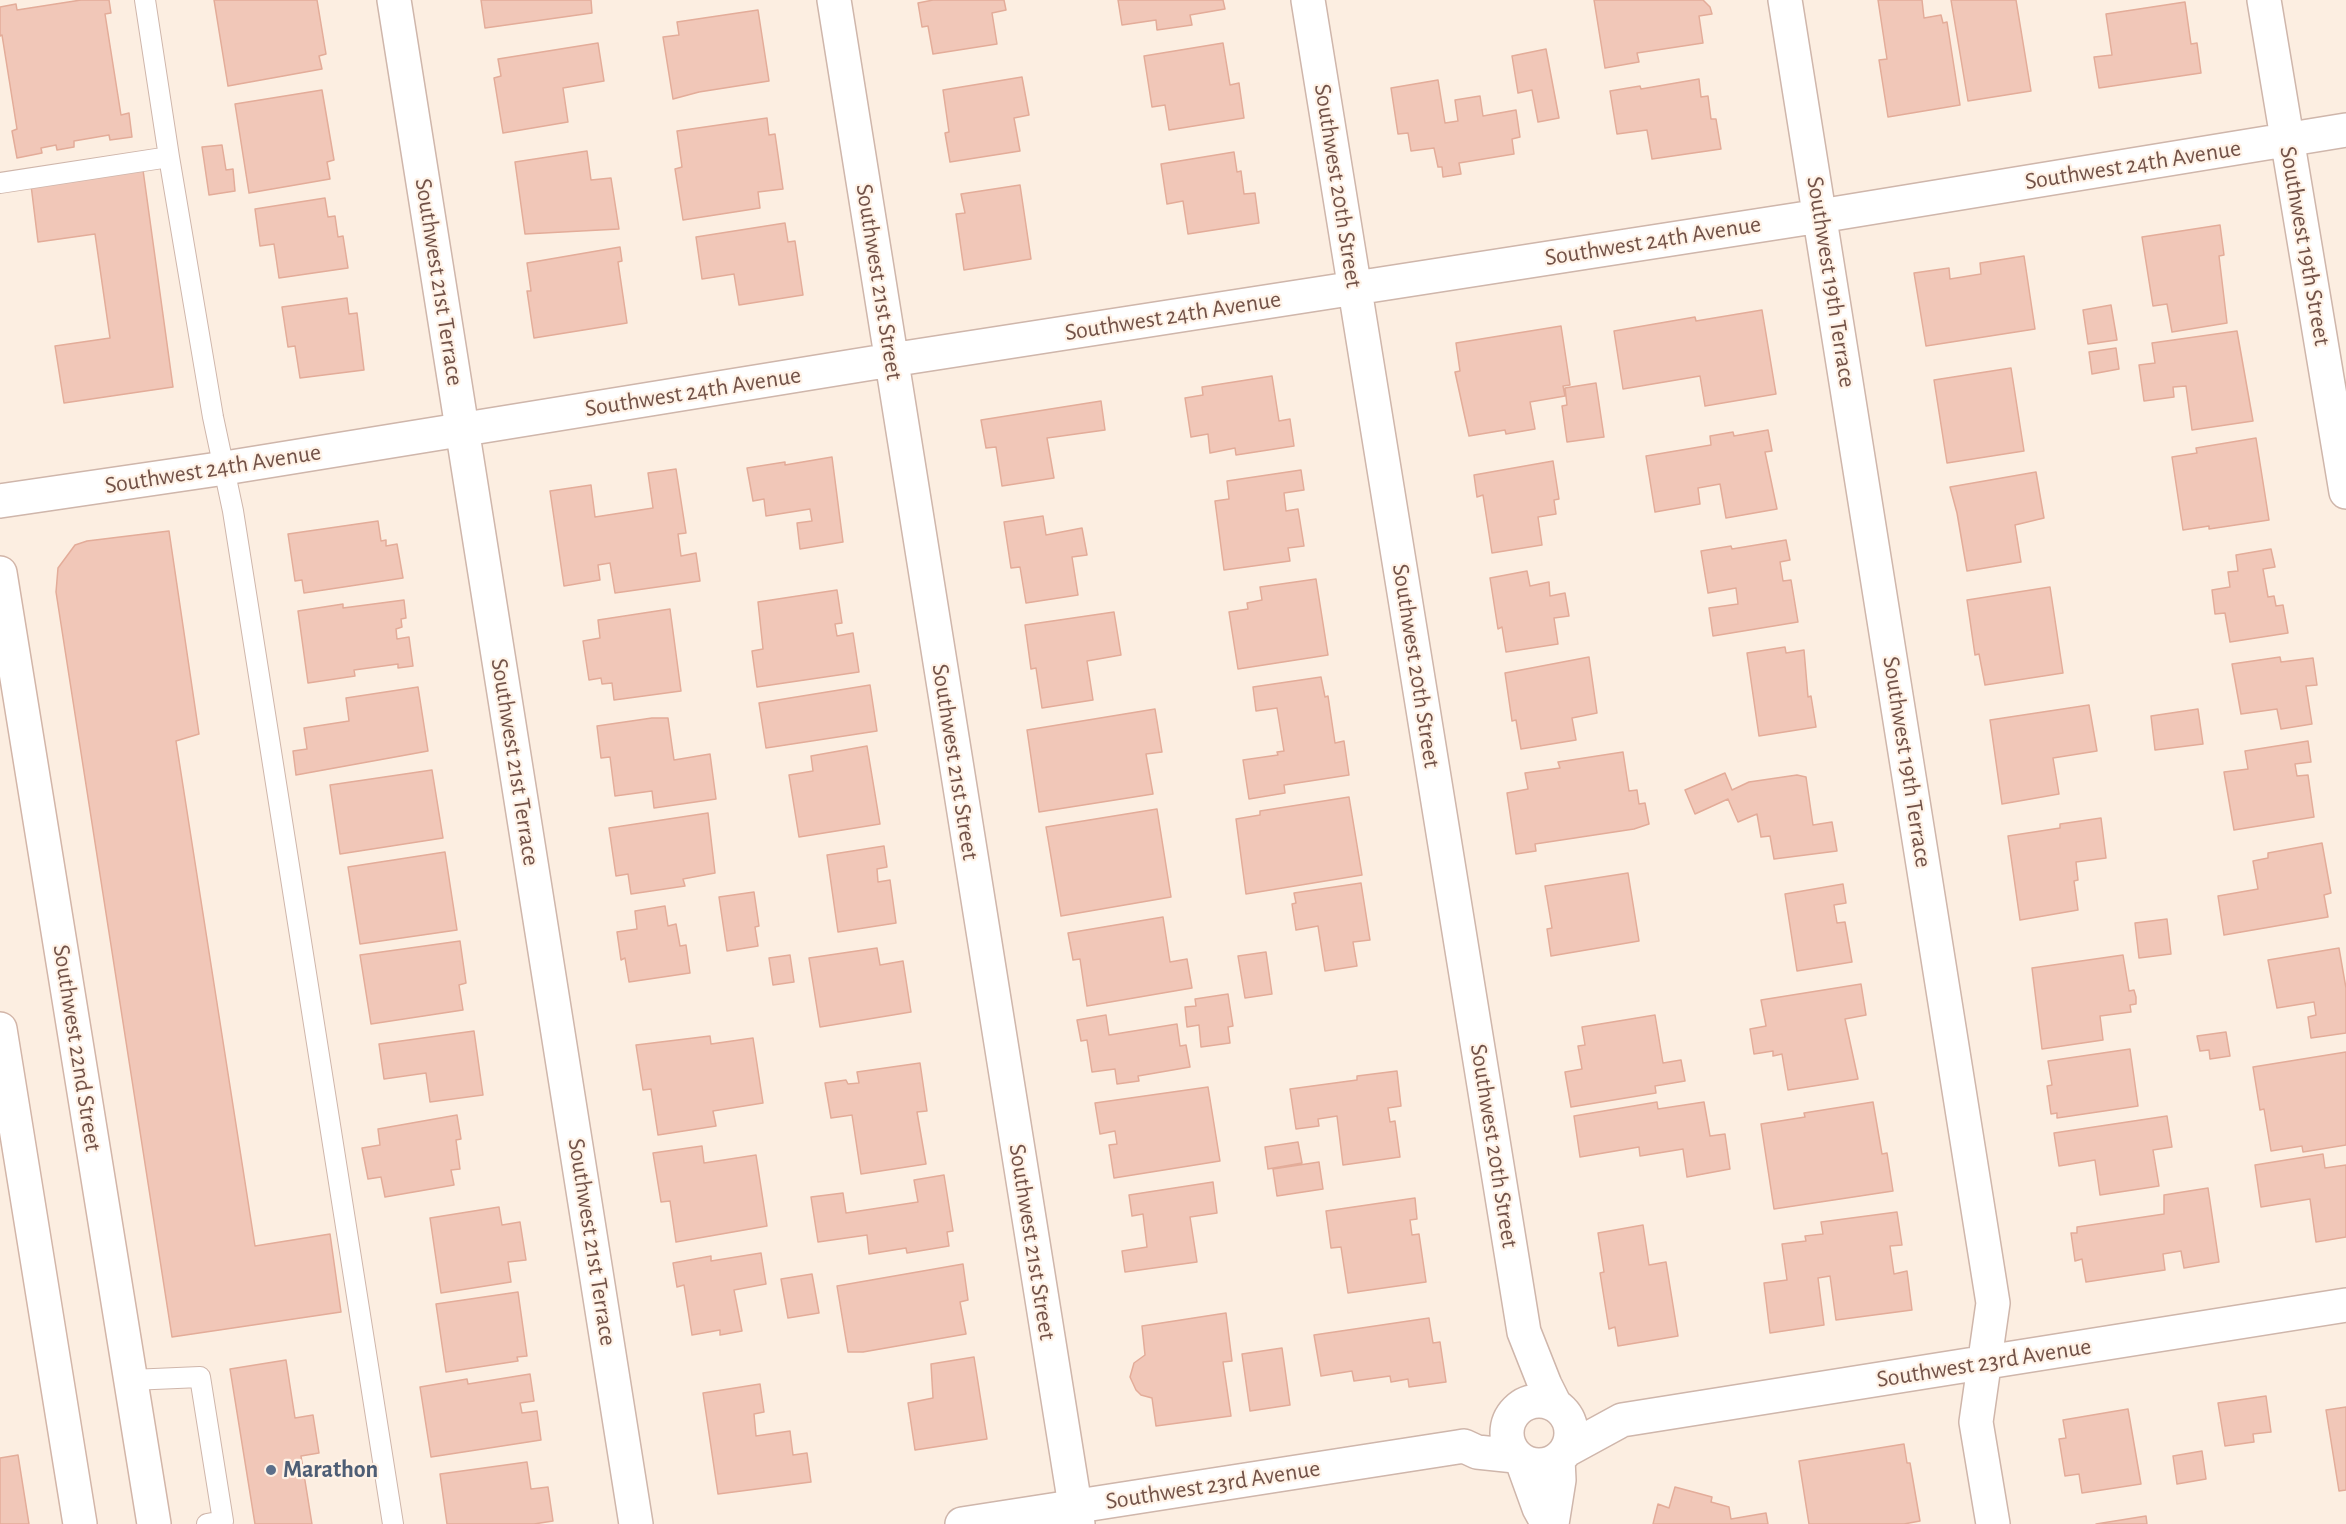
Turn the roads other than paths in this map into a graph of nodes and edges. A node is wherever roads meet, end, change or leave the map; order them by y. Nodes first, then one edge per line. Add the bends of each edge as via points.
1 (145, 0) edge
2 (394, 0) edge
3 (834, 0) edge
4 (1308, 0) edge
5 (1785, 0) edge
6 (2264, 0) edge
7 (2346, 130) edge
8 (2287, 140) junction
9 (169, 157) junction
10 (0, 183) edge
11 (1820, 216) junction
12 (1354, 287) junction
13 (891, 360) junction
14 (462, 430) junction
15 (225, 468) junction
16 (2346, 492) edge
17 (0, 501) edge
18 (0, 573) edge
19 (0, 1029) edge
20 (2346, 1305) edge
21 (1524, 1332) junction
22 (1984, 1363) junction
23 (131, 1380) junction
24 (1558, 1407) junction
25 (1513, 1413) junction
26 (1622, 1420) junction
27 (1464, 1446) junction
28 (1563, 1454) junction
29 (1519, 1458) junction
30 (1076, 1515) edge
31 (218, 1523) edge
32 (80, 1524) edge
33 (154, 1524) edge
34 (393, 1524) edge
35 (636, 1524) edge
36 (962, 1524) edge
37 (1550, 1524) edge
38 (1993, 1524) edge

1 - 9 lane
2 - 14 street, Southwest 21st Terrace
3 - 13 street, Southwest 21st Street
4 - 12 street, Southwest 20th Street
5 - 11 street, Southwest 19th Terrace
6 - 8 street, Southwest 19th Street
7 - 8 street, Southwest 24th Avenue
8 - 11 street, Southwest 24th Avenue
8 - 16 street, Southwest 19th Street
9 - 10 lane
9 - 15 lane
11 - 12 street, Southwest 24th Avenue
11 - 22 street, Southwest 19th Terrace via 1993,1303
12 - 13 street, Southwest 24th Avenue
12 - 21 street, Southwest 20th Street
13 - 14 street, Southwest 24th Avenue
13 - 30 street, Southwest 21st Street
14 - 15 street, Southwest 24th Avenue
14 - 35 street, Southwest 21st Terrace
15 - 17 street, Southwest 24th Avenue
15 - 34 lane
18 - 23 street, Southwest 22nd Street
19 - 32 street
20 - 22 street, Southwest 23rd Avenue
21 - 24 street, Southwest 20th Street
21 - 25 street, Southwest 20th Street
22 - 26 street, Southwest 23rd Avenue
22 - 38 street, Southwest 19th Terrace via 1976,1422
23 - 31 lane via 201,1377
23 - 33 street, Southwest 22nd Street
24 - 25 street via 1534,1400
24 - 26 street, Southwest 23rd Avenue
24 - 28 street via 1568,1418 1571,1429 1571,1440
25 - 27 street, Southwest 23rd Avenue
25 - 29 street via 1507,1437
26 - 28 street, Southwest 23rd Avenue
27 - 29 street, Southwest 23rd Avenue via 1477,1452
27 - 30 street, Southwest 23rd Avenue
28 - 29 street via 1541,1466
28 - 37 street
29 - 37 street via 1539,1508
30 - 36 street, Southwest 23rd Avenue

